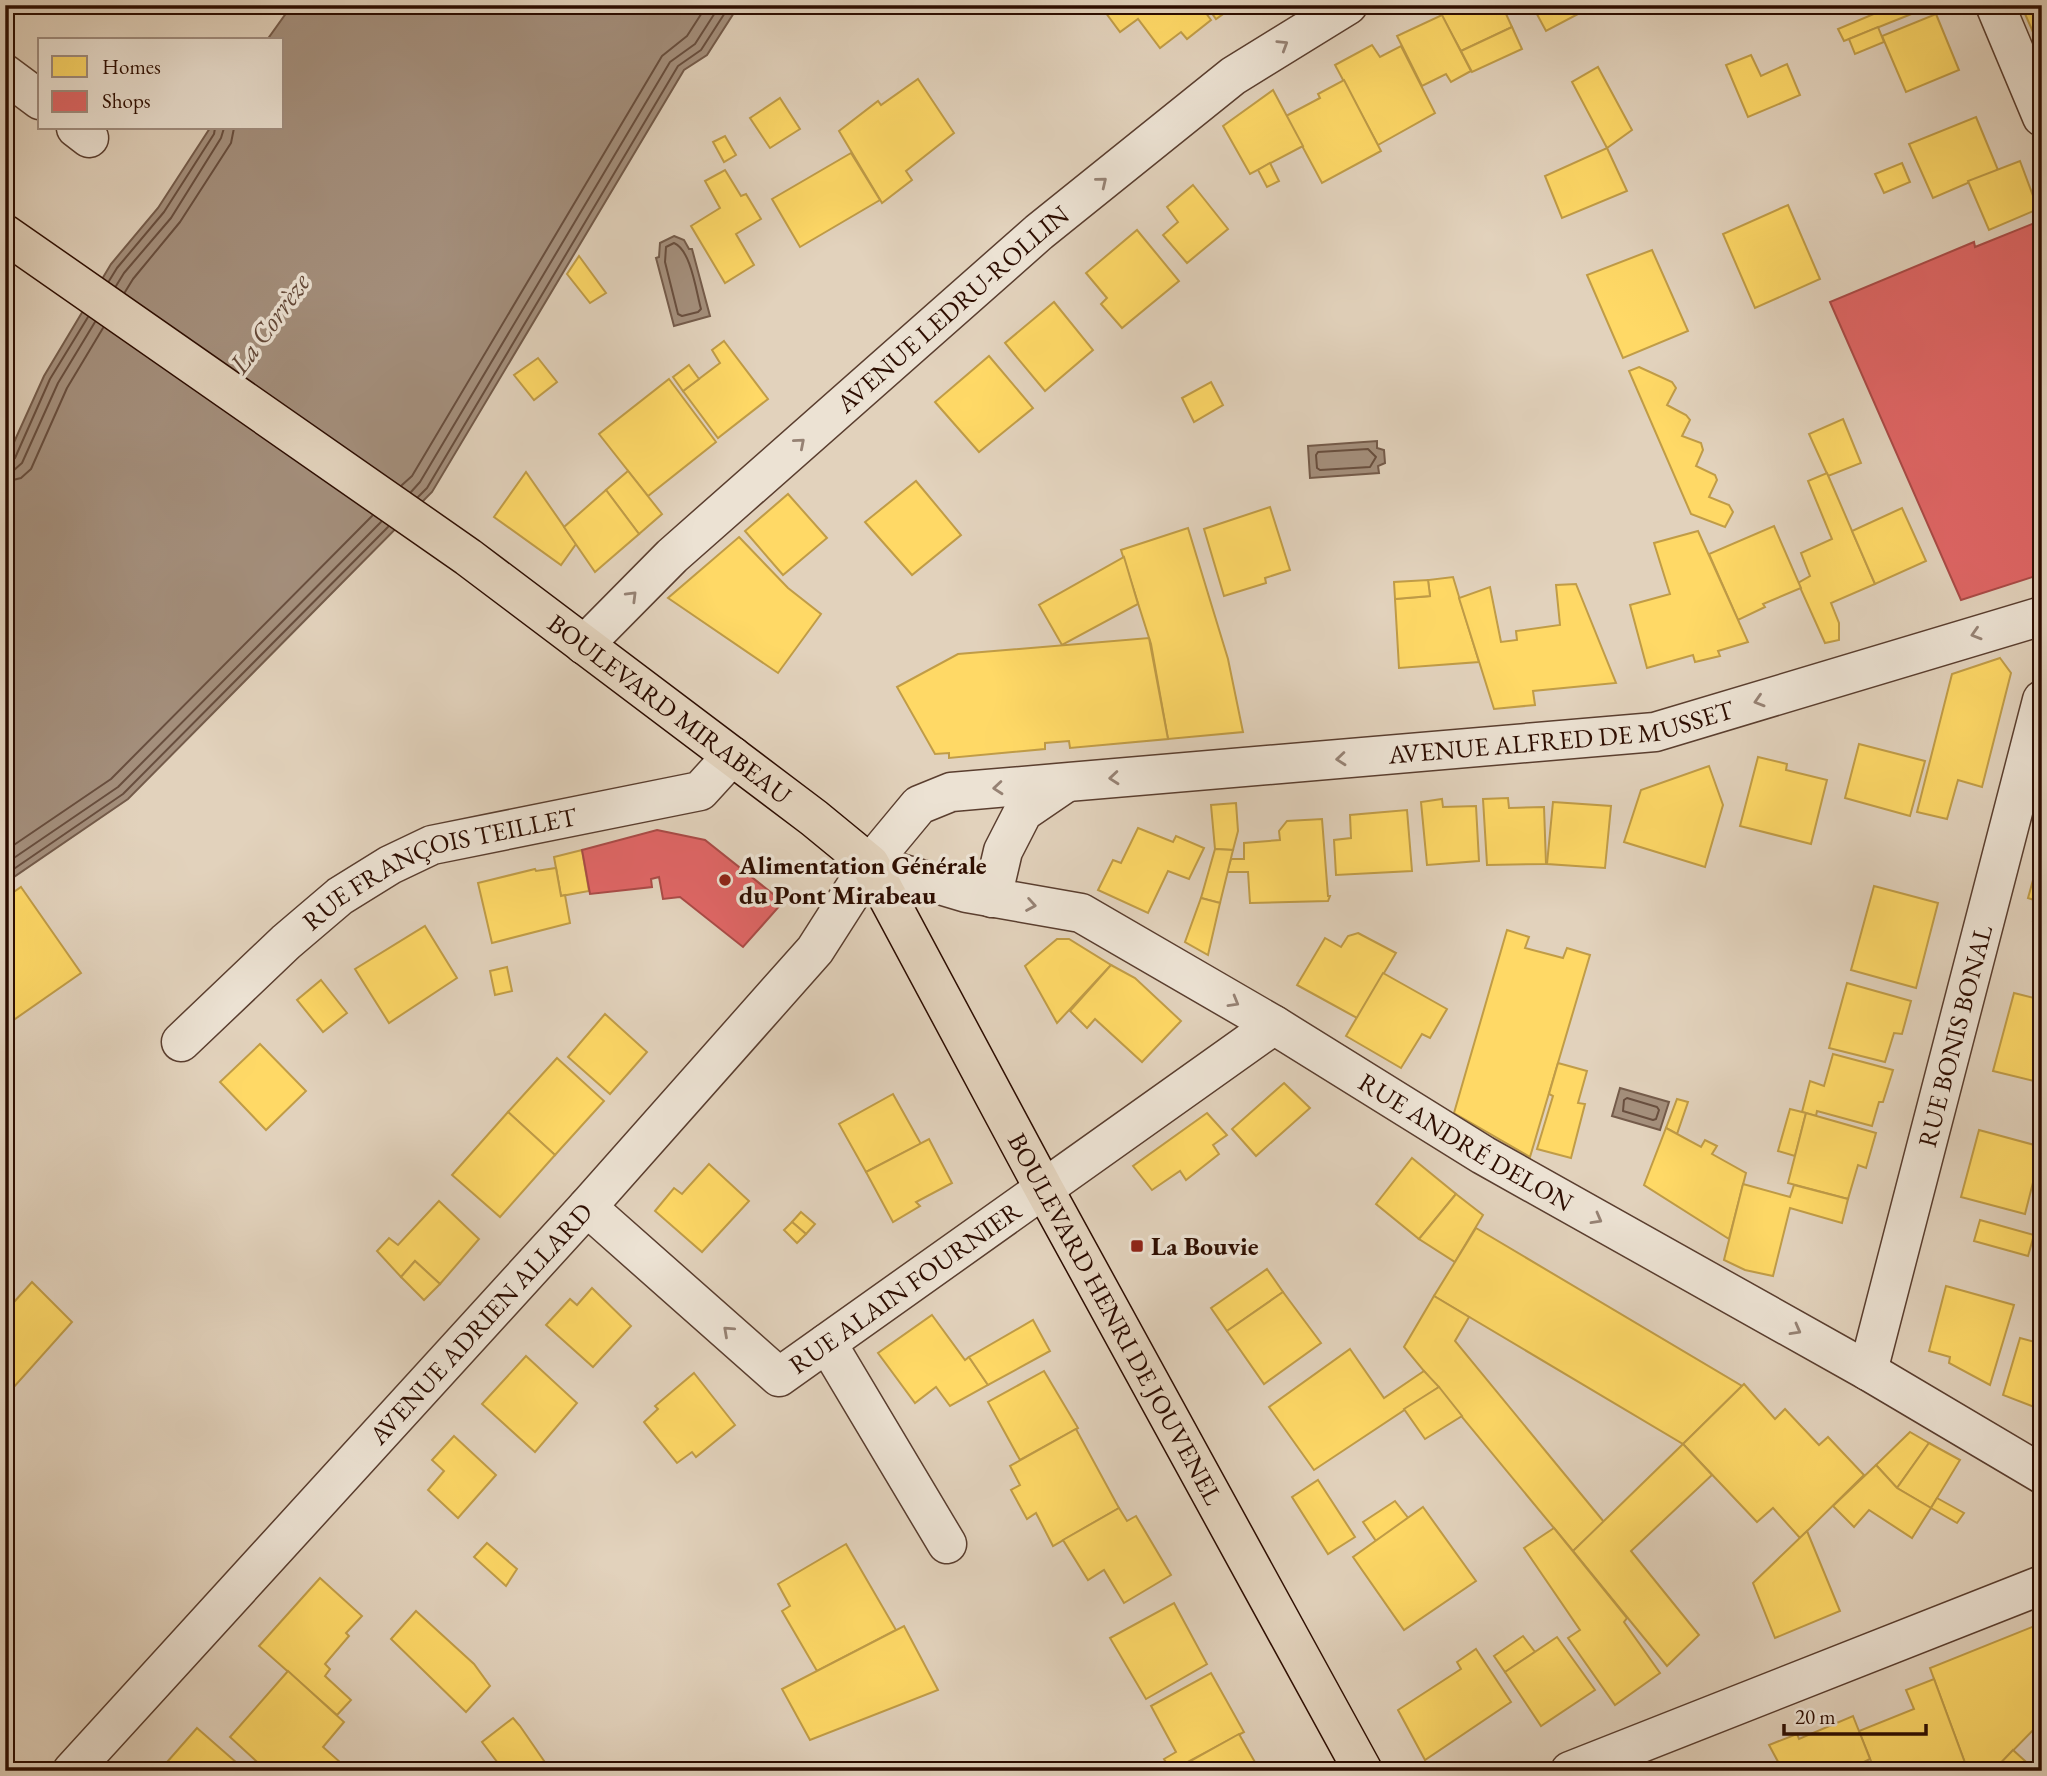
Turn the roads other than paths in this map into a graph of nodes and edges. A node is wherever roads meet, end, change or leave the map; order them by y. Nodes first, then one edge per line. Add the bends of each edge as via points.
1 (1348, 5) edge
2 (1995, 5) edge
3 (5, 74) edge
4 (38, 99) edge
5 (2042, 117) edge
6 (7, 235) edge
7 (2042, 616) edge
8 (584, 645) junction
9 (2042, 700) edge
10 (732, 756) junction
11 (1066, 782) junction
12 (870, 864) junction
13 (992, 898) junction
14 (1274, 1025) junction
15 (181, 1042) dead end
16 (1044, 1189) junction
17 (587, 1207) junction
18 (827, 1343) junction
19 (1868, 1371) junction
20 (2042, 1474) edge
21 (947, 1544) dead end
22 (2042, 1586) edge
23 (72, 1771) edge
24 (1363, 1771) edge
25 (1570, 1771) edge

8 -> 1 street, AVENUE LEDRU-ROLLIN via 673,556 1039,232 1233,76
2 - 5 street
3 - 4 street
6 - 8 main road, BOULEVARD MIRABEAU via 468,557
7 -> 11 street, AVENUE ALFRED DE MUSSET via 1655,732
8 - 10 main road, BOULEVARD MIRABEAU
9 - 19 street, RUE BONIS BONAL
10 - 12 main road, BOULEVARD MIRABEAU
10 - 15 street, RUE FRANÇOIS TEILLET via 701,791 432,845 390,865 322,911
11 -> 12 street, AVENUE ALFRED DE MUSSET via 951,792 919,805
11 - 13 street via 1023,812 1003,851
12 - 13 street, RUE ANDRÉ DELON
12 - 16 main road, BOULEVARD HENRI DE JOUVENEL
12 - 17 street, AVENUE ADRIEN ALLARD via 816,950
13 -> 14 street, RUE ANDRÉ DELON via 1081,914
14 - 16 street, RUE ALAIN FOURNIER
14 -> 19 street, RUE ANDRÉ DELON via 1483,1155
16 - 18 street, RUE ALAIN FOURNIER
16 - 24 main road, BOULEVARD HENRI DE JOUVENEL
18 -> 17 street, RUE ALAIN FOURNIER via 779,1377
17 - 23 street, AVENUE ADRIEN ALLARD
18 - 21 street
19 - 20 street, RUE ANDRÉ DELON
22 - 25 street

